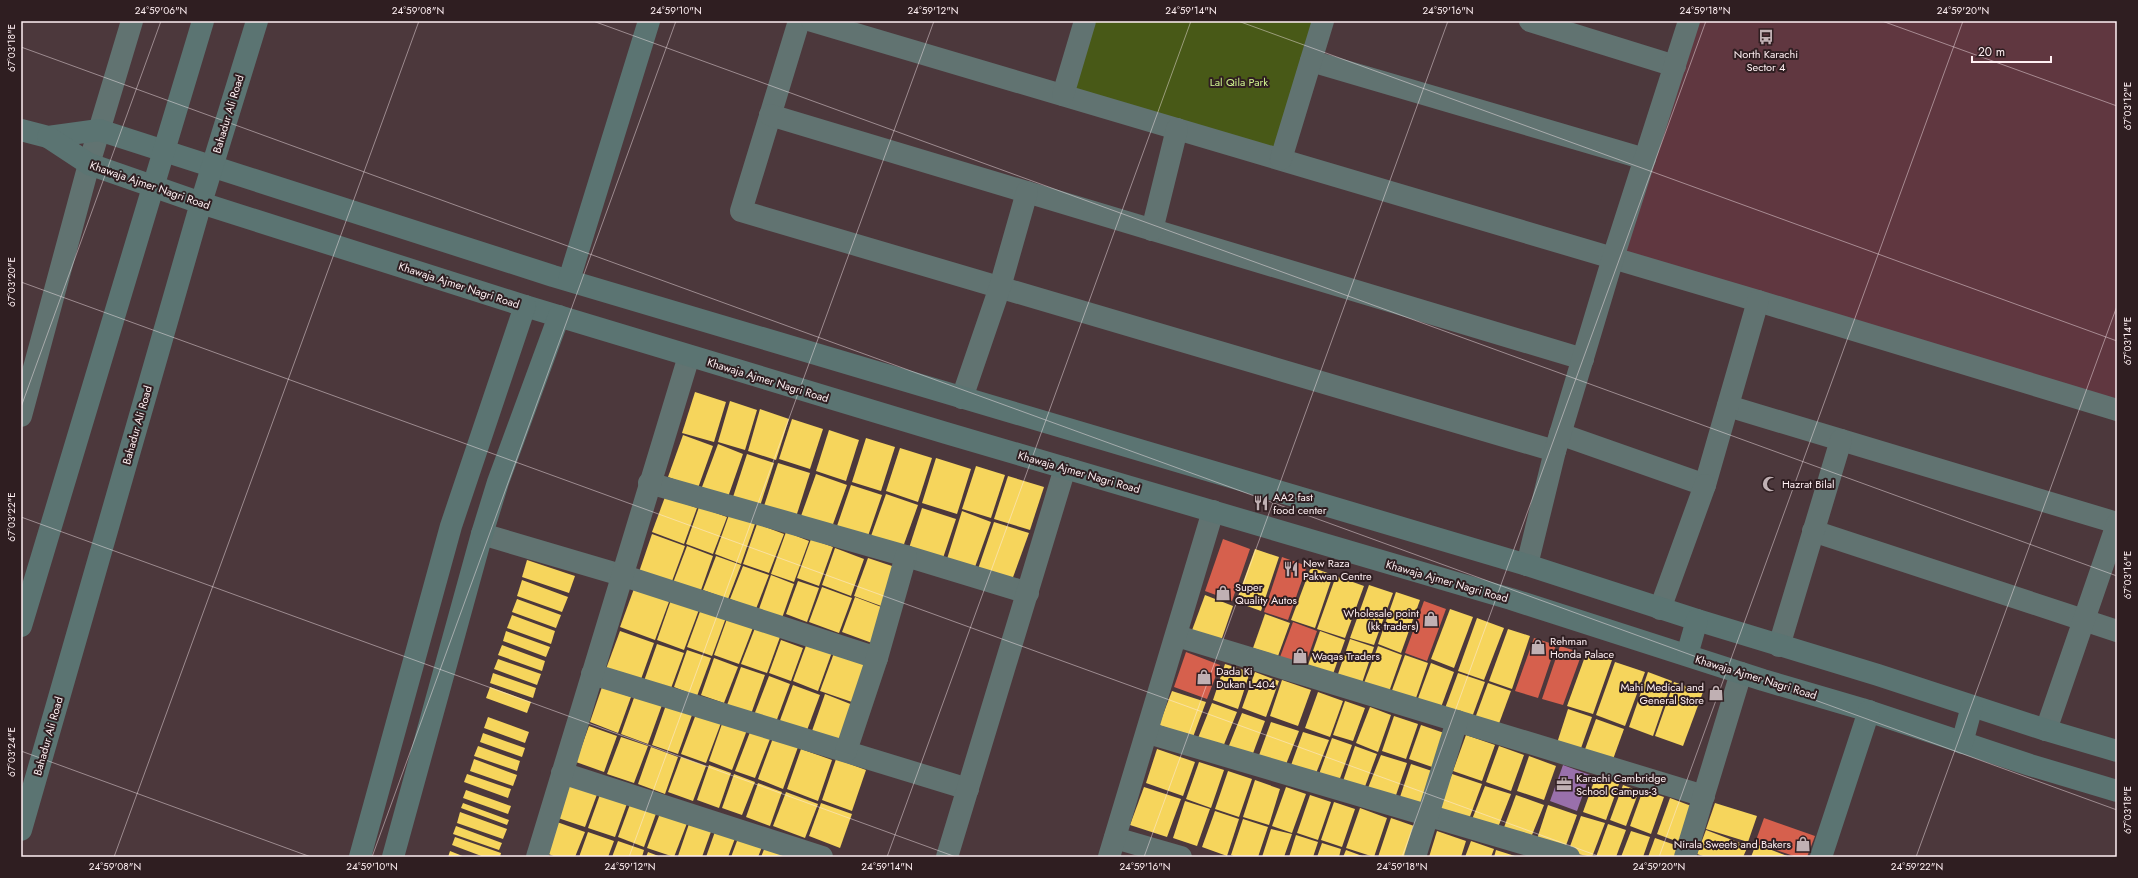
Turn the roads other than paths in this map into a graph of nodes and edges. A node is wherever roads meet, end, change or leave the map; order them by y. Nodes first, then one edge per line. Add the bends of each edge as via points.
1 (132, 21) edge
2 (203, 21) edge
3 (257, 21) edge
4 (648, 21) edge
5 (799, 21) edge
6 (812, 21) edge
7 (1085, 21) edge
8 (1323, 21) edge
9 (1530, 21) edge
10 (1689, 21) edge
11 (1311, 61) junction
12 (1675, 66) junction
13 (1063, 95) junction
14 (770, 115) junction
15 (1177, 129) junction
16 (21, 130) edge
17 (99, 130) junction
18 (48, 137) junction
19 (164, 150) junction
20 (1281, 159) junction
21 (1645, 159) junction
22 (89, 164) junction
23 (212, 166) junction
24 (153, 186) junction
25 (1028, 192) junction
26 (201, 203) junction
27 (1152, 230) junction
28 (1613, 258) junction
29 (569, 280) junction
30 (1000, 287) junction
31 (1758, 301) junction
32 (525, 306) junction
33 (559, 316) junction
34 (689, 356) junction
35 (1583, 359) junction
36 (26, 383) edge
37 (962, 398) junction
38 (1728, 406) junction
39 (2117, 410) edge
40 (21, 416) edge
41 (1841, 440) junction
42 (1557, 443) junction
43 (1065, 468) junction
44 (649, 483) junction
45 (1705, 484) junction
46 (1214, 511) junction
47 (2117, 524) edge
48 (1813, 531) junction
49 (482, 534) junction
50 (906, 556) junction
51 (1527, 565) junction
52 (621, 575) junction
53 (1028, 593) junction
54 (1660, 609) junction
55 (1697, 620) junction
56 (2084, 622) junction
57 (21, 626) edge
58 (2117, 631) edge
59 (1177, 636) junction
60 (1779, 646) junction
61 (1687, 656) junction
62 (877, 658) junction
63 (1741, 673) junction
64 (592, 674) junction
65 (1972, 706) junction
66 (1869, 711) junction
67 (1457, 721) junction
68 (2046, 730) junction
69 (1148, 733) junction
70 (1962, 743) junction
71 (846, 751) junction
72 (2117, 751) edge
73 (562, 773) junction
74 (968, 789) junction
75 (2117, 791) edge
76 (1704, 796) junction
77 (1428, 816) junction
78 (21, 830) edge
79 (1112, 848) edge
80 (360, 857) edge
81 (393, 857) edge
82 (537, 857) edge
83 (822, 857) edge
84 (947, 857) edge
85 (1181, 857) edge
86 (1415, 857) edge
87 (1569, 857) edge
88 (1685, 857) edge
89 (1821, 857) edge

1 - 17 street
2 - 19 street
3 - 23 street, Bahadur Ali Road
4 - 29 street
5 - 14 street
6 - 13 street
7 - 13 street
8 - 11 street
9 - 12 street
10 - 12 street
11 - 20 street
11 - 21 street
12 - 21 street
13 - 15 street
14 - 25 street
14 - 30 street via 741,211
15 - 20 street
15 - 27 street
16 - 18 street, Khawaja Ajmer Nagri Road
17 - 18 street, Khawaja Ajmer Nagri Road
17 - 19 street, Khawaja Ajmer Nagri Road
17 - 22 street
18 - 22 street, Khawaja Ajmer Nagri Road
19 - 23 street, Khawaja Ajmer Nagri Road
19 - 24 street
20 - 28 street
21 - 28 street
22 - 24 street, Khawaja Ajmer Nagri Road
22 - 36 street
23 - 26 street, Bahadur Ali Road
23 - 29 street, Khawaja Ajmer Nagri Road
24 - 26 street, Khawaja Ajmer Nagri Road
24 - 57 street
25 - 27 street
25 - 30 street
26 - 32 street, Khawaja Ajmer Nagri Road
26 - 78 street, Bahadur Ali Road
27 - 35 street
28 - 31 street
28 - 35 street
29 - 37 street, Khawaja Ajmer Nagri Road
30 - 37 street
30 - 42 street
31 - 38 street
31 - 39 street
32 - 33 street, Khawaja Ajmer Nagri Road
32 - 80 street via 451,526
33 - 34 street, Khawaja Ajmer Nagri Road
33 - 49 street via 498,482
34 - 43 street, Khawaja Ajmer Nagri Road
34 - 44 street
35 - 42 street
36 - 40 street
37 - 51 street, Khawaja Ajmer Nagri Road
38 - 41 street
38 - 45 street
41 - 47 street
41 - 48 street
42 - 45 street
42 - 51 street
43 - 46 street, Khawaja Ajmer Nagri Road
43 - 53 street
44 - 50 street
44 - 52 street
45 - 54 street
46 - 59 street
46 - 61 street, Khawaja Ajmer Nagri Road via 1511,599
47 - 56 street
48 - 56 street
48 - 60 street
49 - 52 street
49 - 81 street
50 - 53 street
50 - 62 street
51 - 54 street, Khawaja Ajmer Nagri Road
52 - 62 street
52 - 64 street
53 - 74 street
54 - 55 street, Khawaja Ajmer Nagri Road
55 - 60 street, Khawaja Ajmer Nagri Road
55 - 61 street
56 - 58 street
56 - 68 street
59 - 67 street
59 - 69 street
60 - 65 street, Khawaja Ajmer Nagri Road
61 - 63 street, Khawaja Ajmer Nagri Road
62 - 71 street
63 - 66 street, Khawaja Ajmer Nagri Road
63 - 76 street
64 - 71 street
64 - 73 street
65 - 68 street, Khawaja Ajmer Nagri Road
65 - 70 street
66 - 70 street, Khawaja Ajmer Nagri Road
66 - 89 street
67 - 76 street
67 - 77 street
68 - 72 street, Khawaja Ajmer Nagri Road
69 - 77 street
69 - 79 street
70 - 75 street, Khawaja Ajmer Nagri Road
71 - 74 street
73 - 82 street
73 - 83 street
74 - 84 street
76 - 88 street
77 - 86 street
77 - 87 street
79 - 85 street

